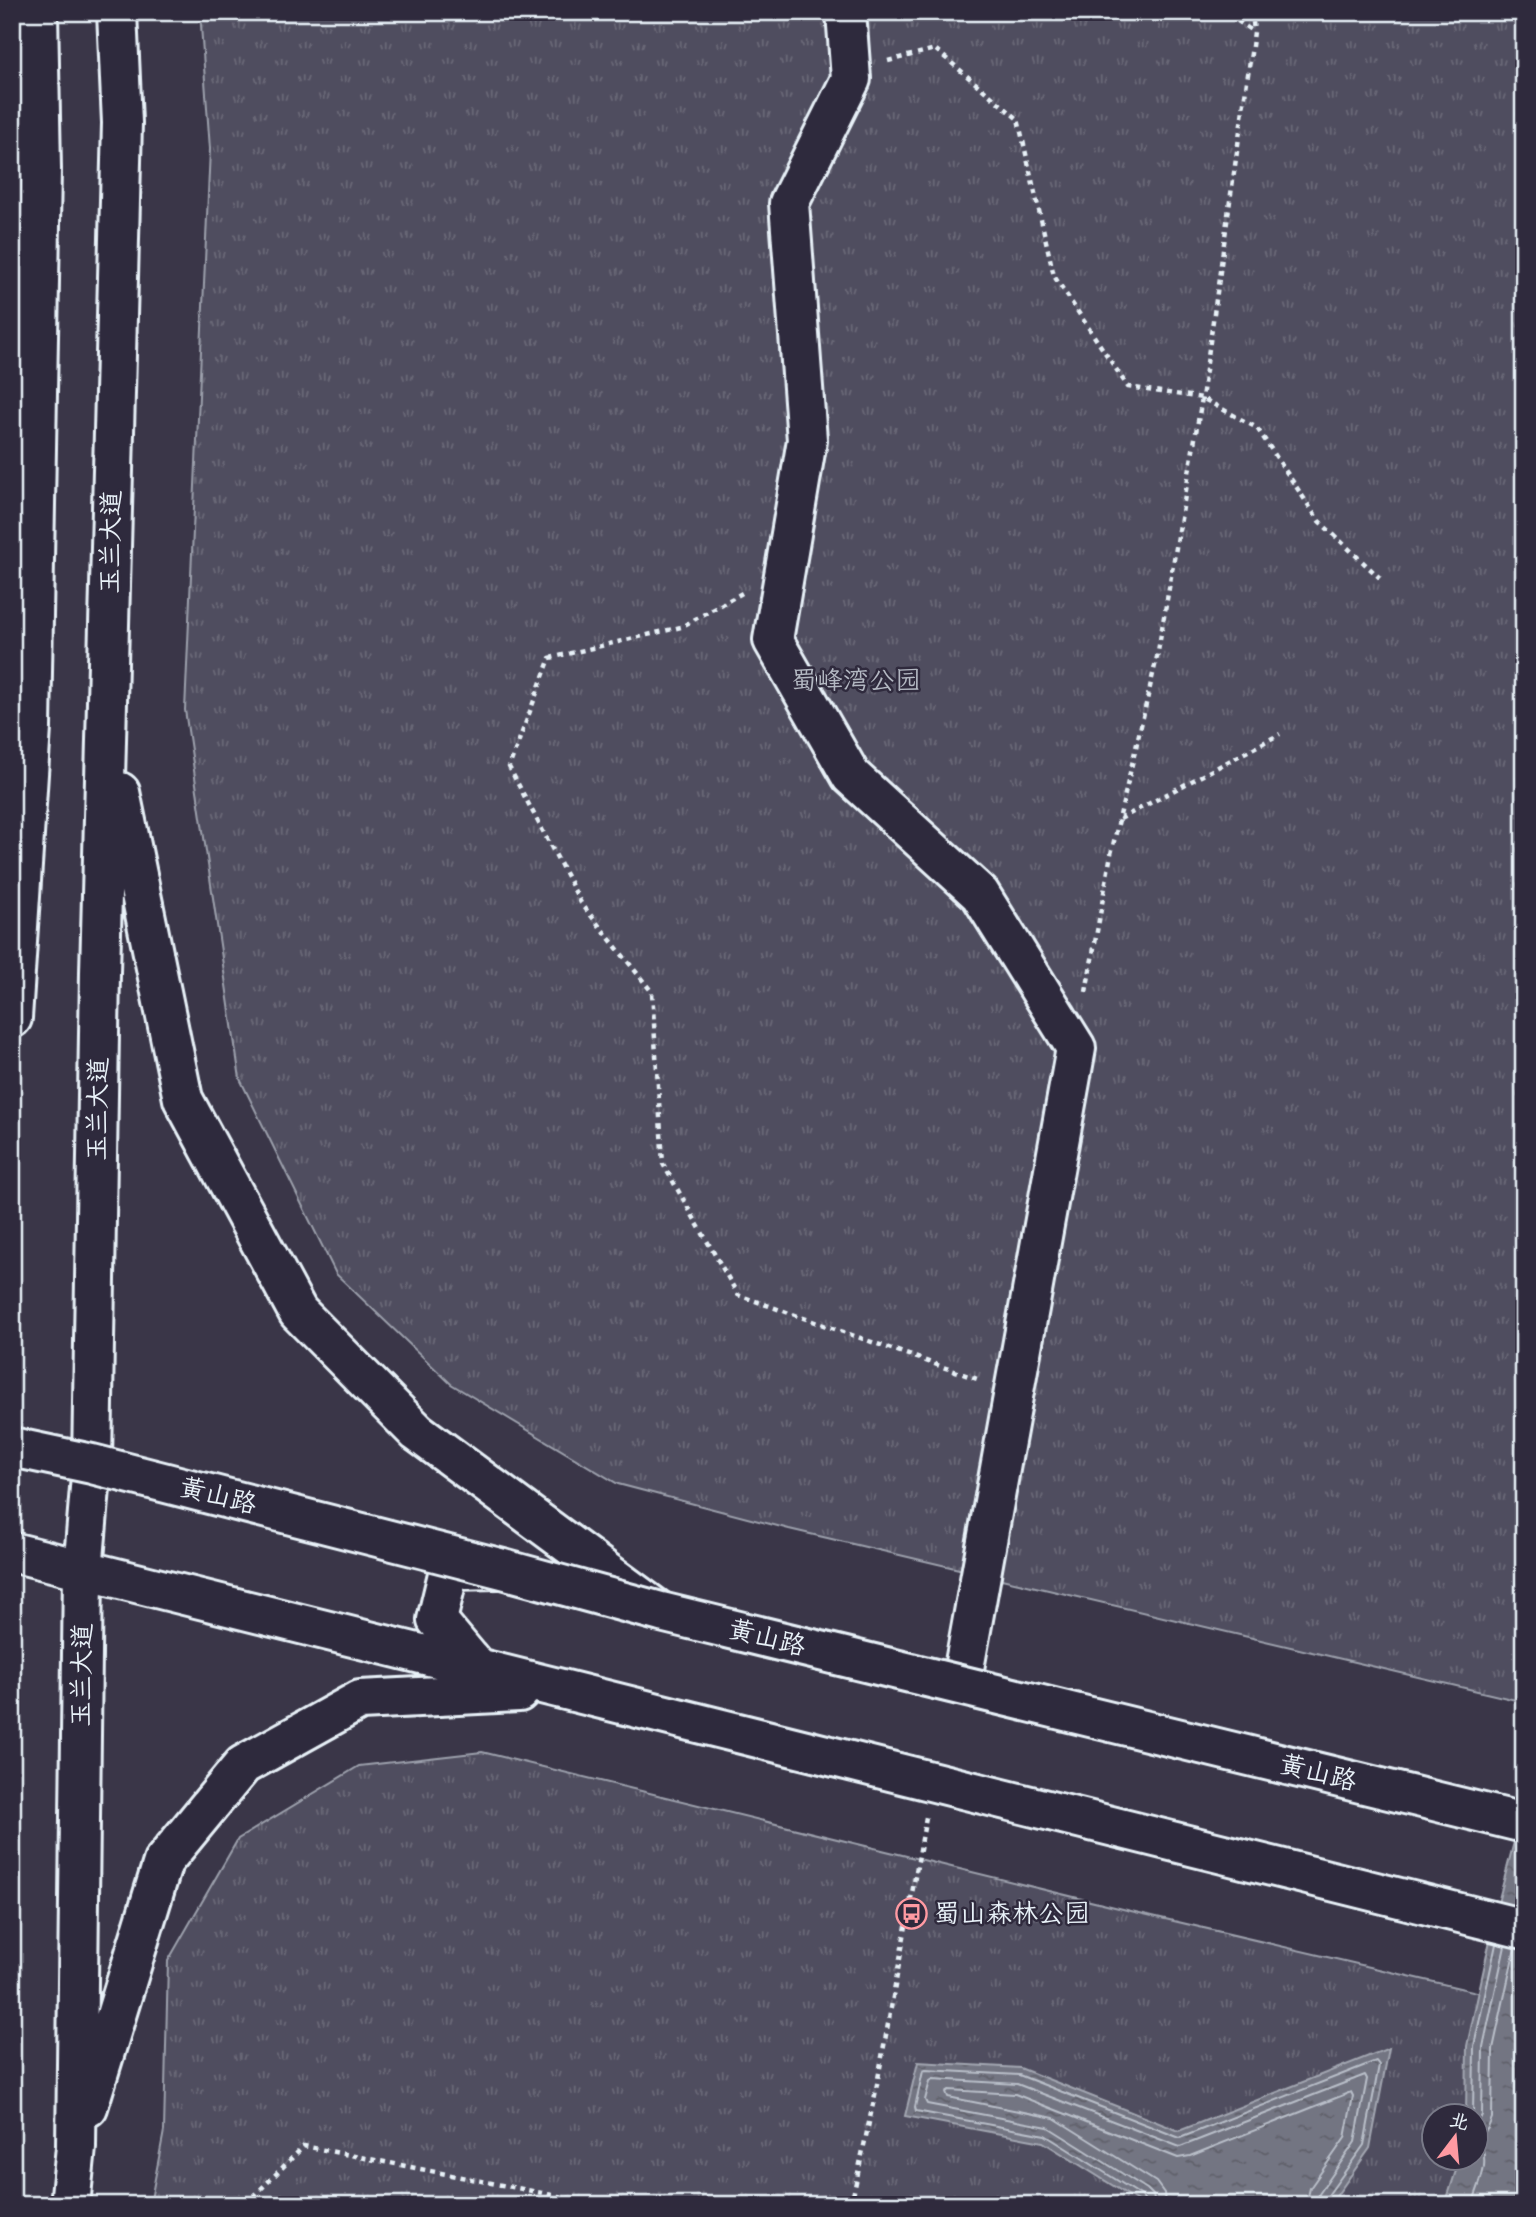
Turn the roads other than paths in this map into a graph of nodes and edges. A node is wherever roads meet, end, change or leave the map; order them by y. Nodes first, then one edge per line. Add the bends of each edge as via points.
1 (38, 12) edge
2 (117, 12) edge
3 (846, 12) edge
4 (107, 725) junction
5 (12, 1018) edge
6 (12, 1447) edge
7 (92, 1464) junction
8 (12, 1552) edge
9 (503, 1569) junction
10 (83, 1571) junction
11 (661, 1612) junction
12 (478, 1670) junction
13 (961, 1685) junction
14 (563, 1690) junction
15 (1524, 1823) edge
16 (1524, 1929) edge
17 (76, 2147) junction
18 (70, 2205) edge

1 - 5 main road via 41,170 31,728
2 - 4 main road, 玉兰大道 via 122,123
3 - 13 main road via 851,79 789,203 807,440 773,640 850,776 980,894 1076,1048
4 - 7 main road, 玉兰大道
4 - 11 main road via 183,1099 298,1312 417,1432
6 - 7 main road, 黄山路, bridge
7 - 9 main road, 黄山路, bridge
7 - 10 main road, 玉兰大道
8 - 10 main road
9 - 11 main road, 黄山路, bridge
9 - 12 main road via 449,1570 437,1620
10 - 12 main road
10 - 17 main road, 玉兰大道
11 - 13 main road, 黄山路, bridge
12 - 14 main road
13 - 15 main road, 黄山路, bridge
14 - 16 main road
14 - 17 main road via 360,1700 243,1765 163,1862
17 - 18 main road, 玉兰大道

